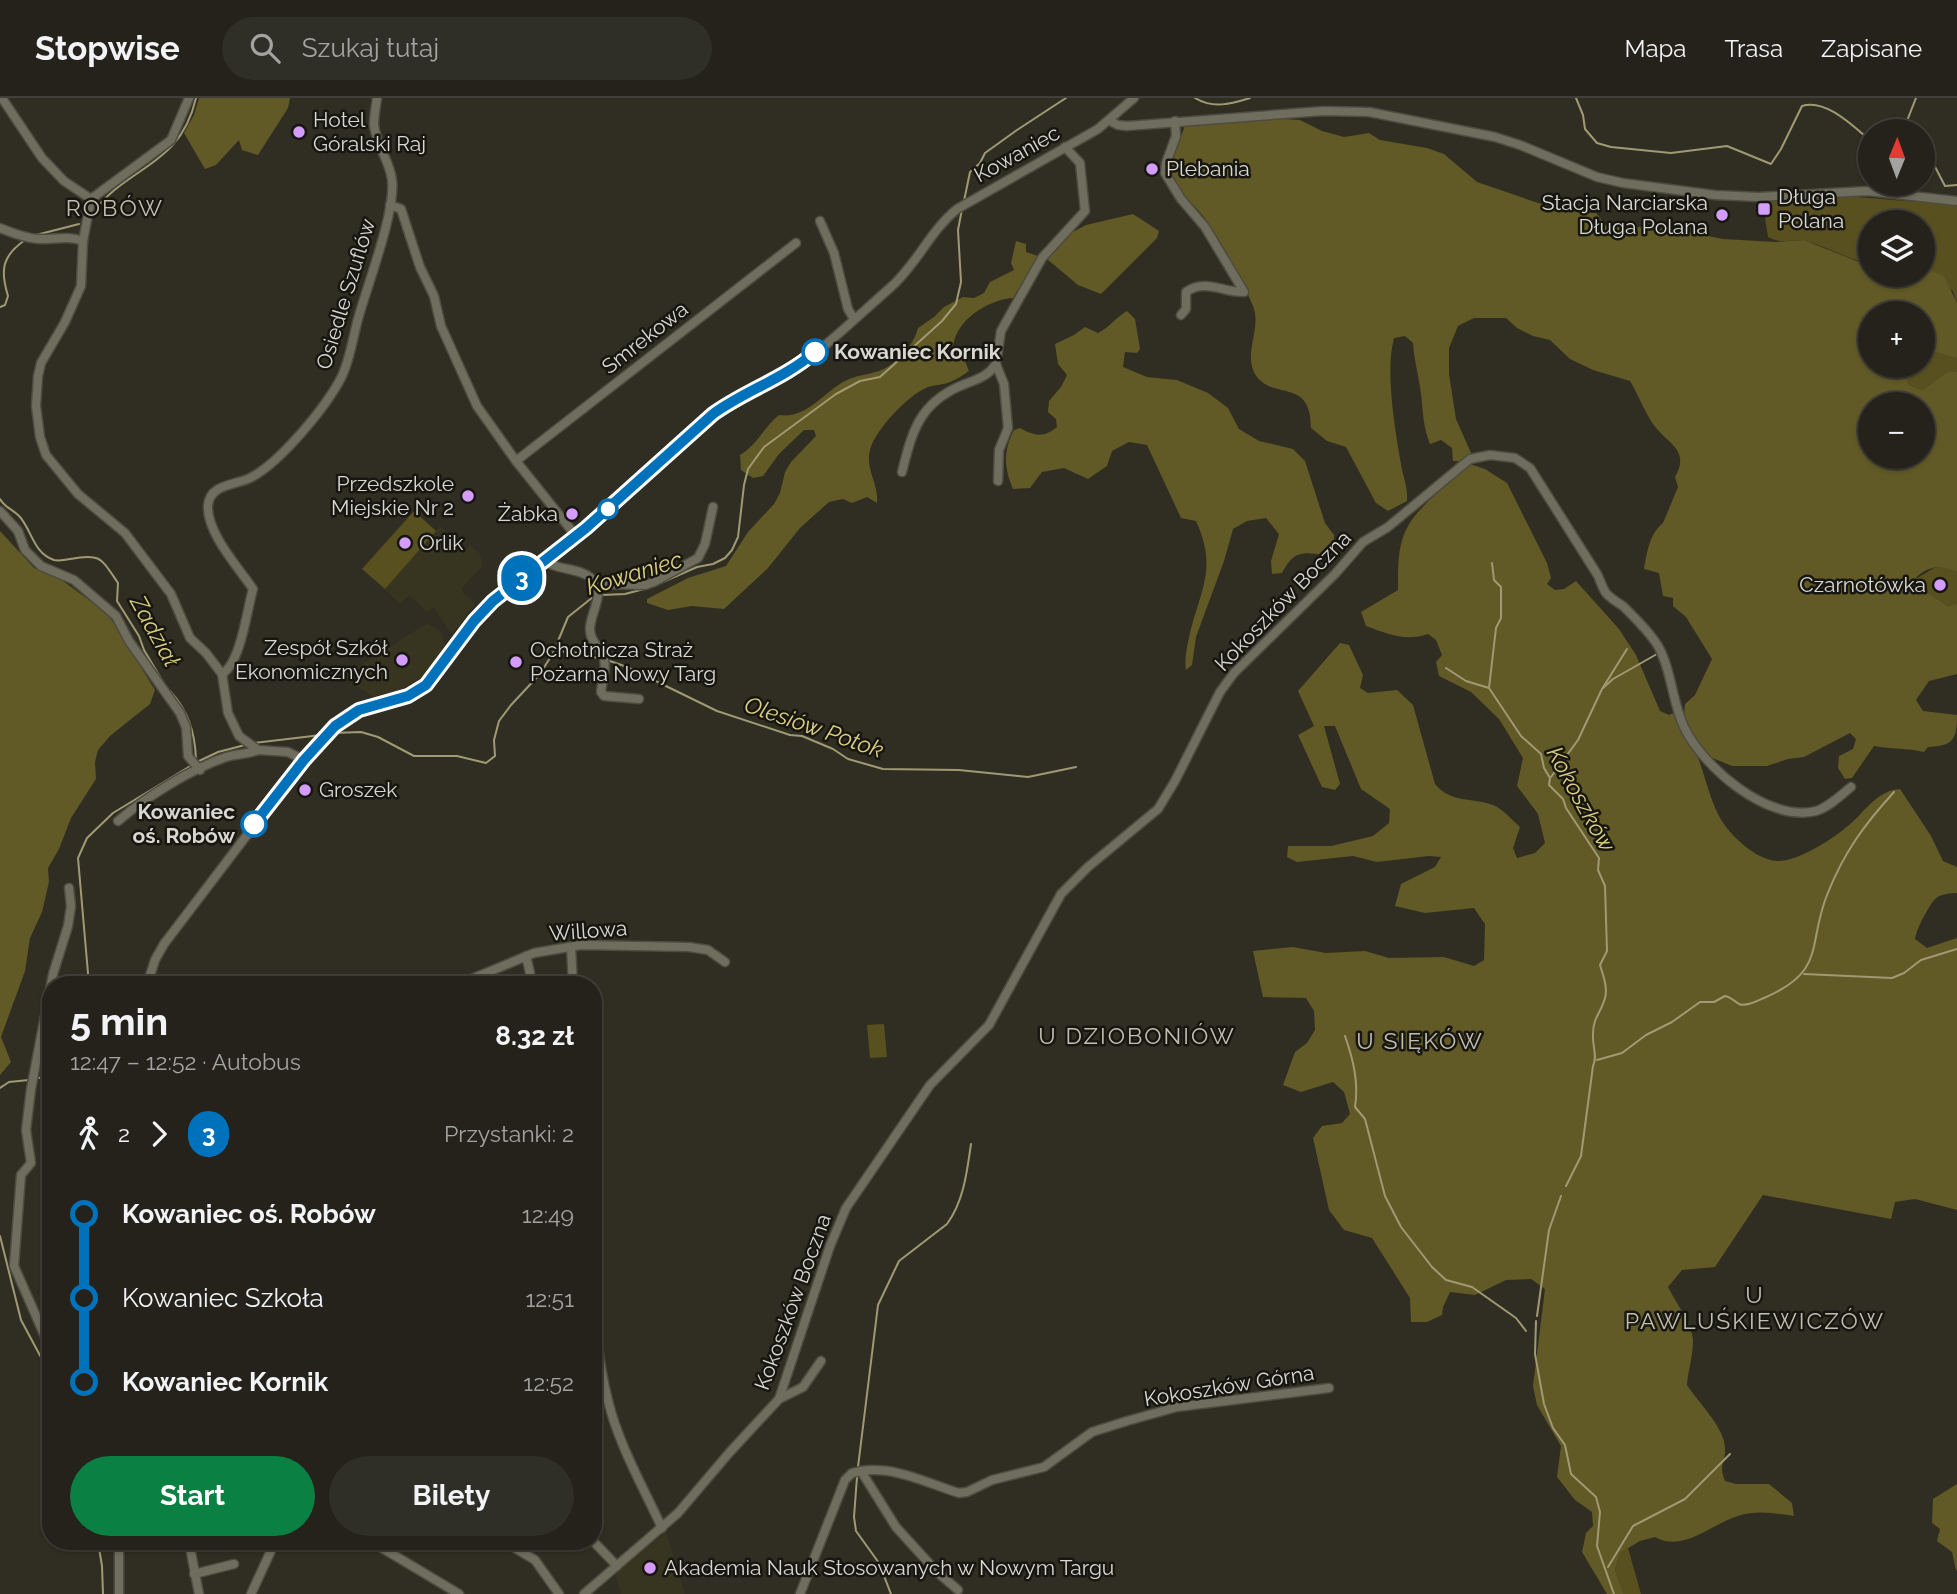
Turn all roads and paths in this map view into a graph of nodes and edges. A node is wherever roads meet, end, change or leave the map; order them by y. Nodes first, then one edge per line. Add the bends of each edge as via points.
1 (2, 98) edge
2 (190, 98) edge
3 (377, 98) edge
4 (1134, 98) edge
5 (1120, 112) junction
6 (1110, 121) junction
7 (1175, 121) junction
8 (1138, 124) junction
9 (1065, 147) junction
10 (91, 199) junction
11 (1957, 201) edge
12 (390, 205) junction
13 (820, 221) dead end
14 (0, 228) edge
15 (83, 241) junction
16 (796, 243) dead end
17 (1181, 314) dead end
18 (854, 318) junction
19 (996, 364) junction
20 (516, 461) junction
21 (902, 472) dead end
22 (998, 481) dead end
23 (713, 507) dead end
24 (0, 511) edge
25 (576, 536) junction
26 (545, 561) junction
27 (597, 587) junction
28 (222, 674) junction
29 (639, 699) dead end
30 (256, 748) junction
31 (304, 760) junction
32 (200, 770) junction
33 (1852, 787) dead end
34 (118, 821) dead end
35 (69, 888) dead end
36 (571, 947) junction
37 (526, 956) junction
38 (725, 962) dead end
39 (53, 976) edge
40 (150, 976) edge
41 (478, 976) edge
42 (530, 976) edge
43 (573, 976) edge
44 (42, 1029) edge
45 (42, 1330) edge
46 (821, 1361) dead end
47 (602, 1366) edge
48 (1329, 1388) dead end
49 (779, 1399) junction
50 (861, 1471) junction
51 (662, 1528) junction
52 (119, 1550) edge
53 (190, 1550) edge
54 (271, 1550) edge
55 (385, 1550) edge
56 (518, 1550) edge
57 (602, 1550) edge
58 (234, 1564) dead end
59 (617, 1566) junction
60 (194, 1574) junction
61 (958, 1590) dead end
62 (119, 1594) edge
63 (200, 1594) edge
64 (250, 1594) edge
65 (459, 1594) edge
66 (559, 1594) edge
67 (584, 1594) edge
68 (800, 1594) edge

1 - 10 street via 42,158 64,181
2 - 10 street via 171,140
3 - 12 street, Osiedle Szuflów via 374,126 392,180
4 - 5 street, Kowaniec
5 - 6 street, Kowaniec
5 - 8 street
6 - 8 street
6 - 9 street, Kowaniec
7 - 8 street
7 - 11 street via 1369,112 1495,137 1623,183 1715,195 1867,191
7 - 17 street via 1165,173 1244,292 1194,287 1186,292 1186,309
9 - 18 street, Kowaniec via 957,209 902,276
9 - 19 street via 1080,163 1085,211 1042,258 1019,297 1001,331
10 - 15 street
12 - 20 street via 401,209 441,326 477,406
12 - 28 street, Osiedle Szuflów via 342,376 282,454 250,478 214,492 208,503 218,538 253,589 234,659
13 - 18 street
14 - 15 street via 23,237 61,236
15 - 28 street via 81,286 41,362 36,406 40,437 61,475 125,533 172,594 190,638
16 - 20 street, Smrekowa
18 - 25 street, Kowaniec via 790,372 713,414
19 - 21 street via 980,379 943,394 922,415
19 - 22 street via 1004,384 1008,428 999,450
20 - 25 street
23 - 27 street via 698,558 645,585
24 - 32 street via 41,566 74,580 116,616 180,713 188,756
25 - 26 street, Kowaniec
26 - 27 street via 591,577
26 - 31 street, Kowaniec via 481,613 426,685 408,696 359,710 335,726
27 - 29 street via 590,631 604,659 601,692
28 - 30 street via 236,732
30 - 31 street via 288,752
30 - 32 street
31 - 40 street, Kowaniec via 164,944
32 - 34 street via 138,804
33 - 49 street, Kokoszków Boczna via 1821,809 1806,812 1774,806 1733,785 1690,738 1657,644 1605,592 1530,468 1515,457 1470,459 1363,542 1234,673 1157,809 1061,894 989,1025 930,1085 846,1208
35 - 39 street via 68,926
36 - 37 street, Willowa
36 - 38 street, Willowa via 689,947 708,950
36 - 43 street
37 - 41 street, Willowa
37 - 42 street
44 - 45 street via 26,1130 31,1163 21,1175 14,1266
46 - 49 street via 803,1387
47 - 51 street via 612,1414
48 - 50 street, Kokoszków Górna via 1177,1407 1127,1420 1093,1432 1044,1467 992,1480 967,1492 891,1471
49 - 51 street, Kokoszków Boczna
50 - 61 street via 896,1527
50 - 68 street via 845,1480
51 - 59 street, Kokoszków Boczna
52 - 62 street
53 - 60 street
54 - 64 street
55 - 65 street
56 - 66 street via 535,1560
57 - 59 street
58 - 60 street
59 - 67 street, Kokoszków Boczna
60 - 63 street

